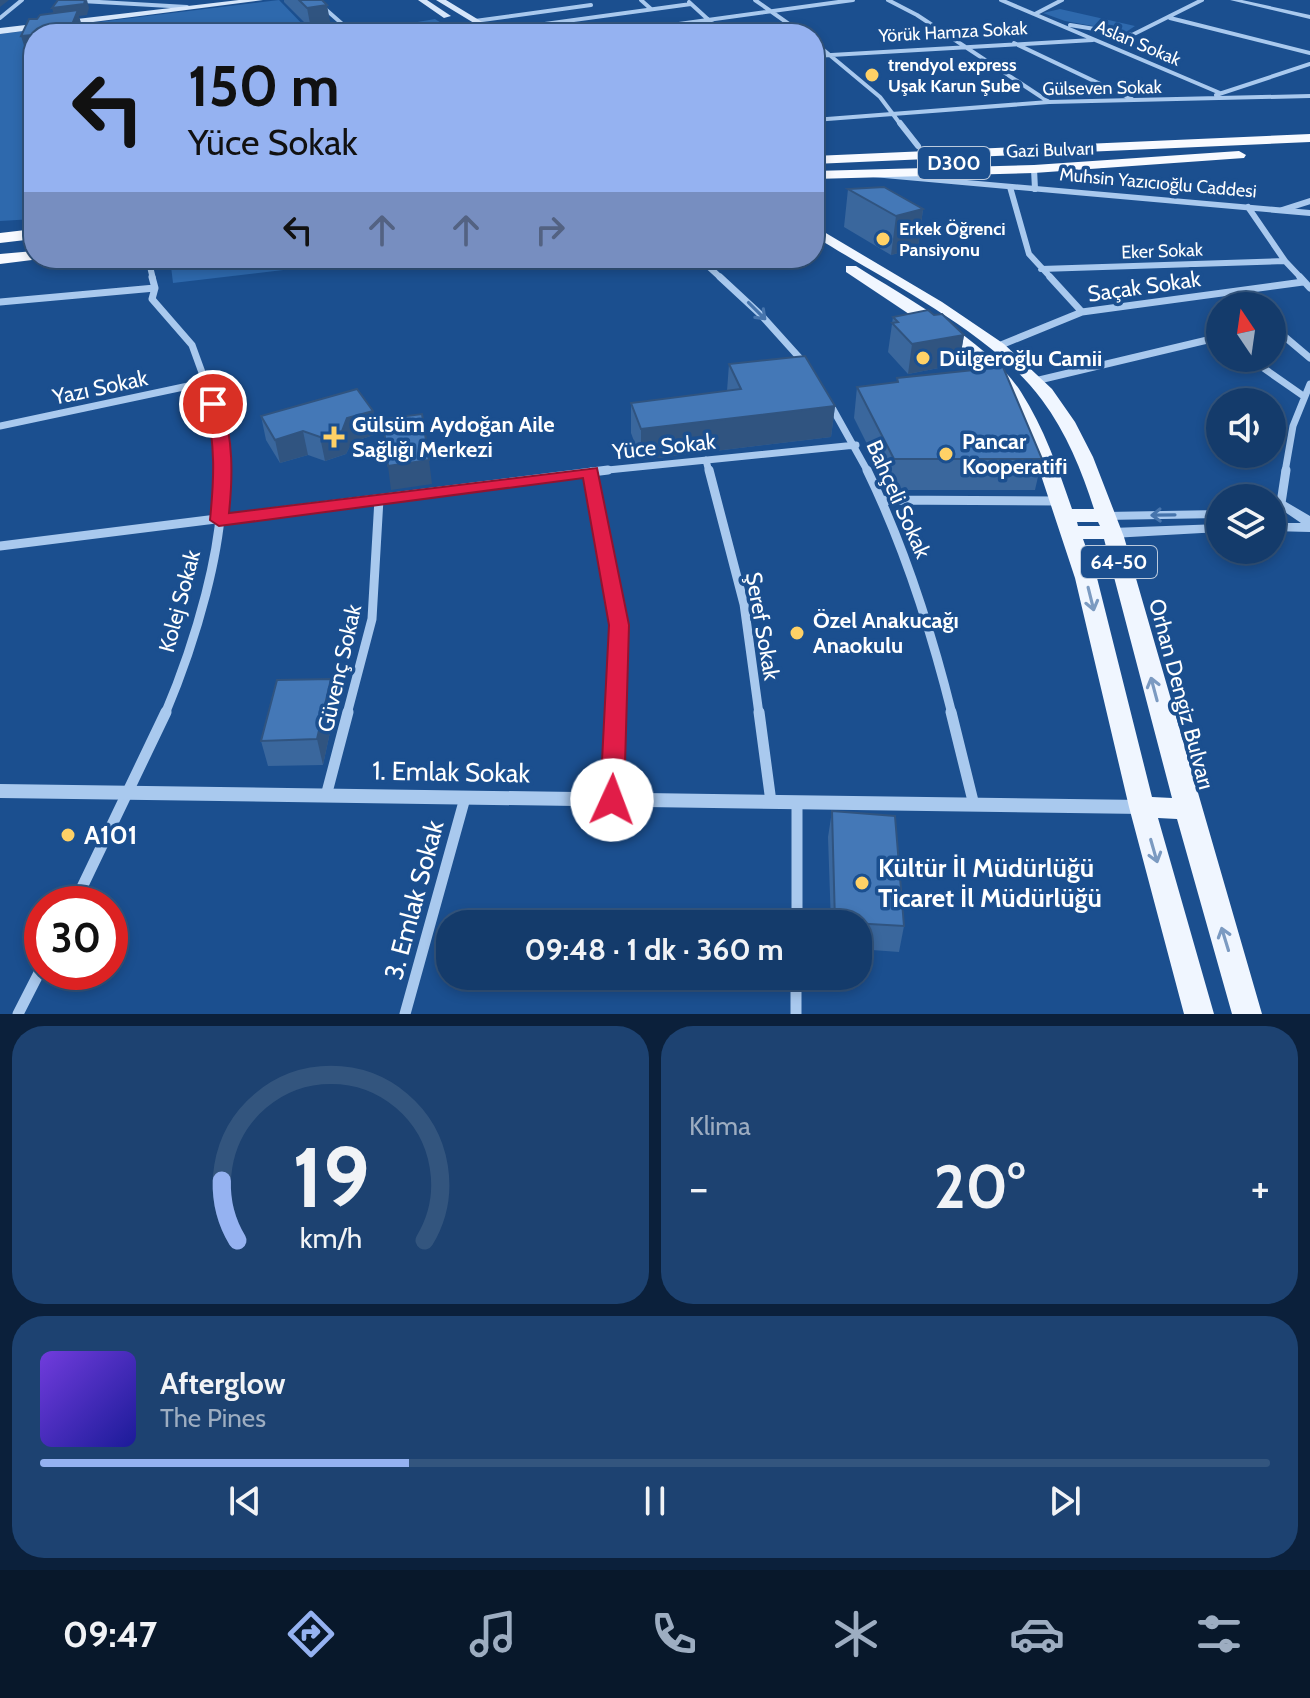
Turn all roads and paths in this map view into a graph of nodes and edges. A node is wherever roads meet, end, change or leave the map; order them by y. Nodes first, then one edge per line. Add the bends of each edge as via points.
1 (22, 0) edge
2 (64, 0) edge
3 (119, 0) edge
4 (205, 0) edge
5 (259, 0) edge
6 (315, 0) edge
7 (422, 0) edge
8 (445, 0) edge
9 (641, 0) edge
10 (755, 0) edge
11 (807, 0) edge
12 (853, 0) edge
13 (888, 0) edge
14 (1001, 0) edge
15 (1062, 0) edge
16 (1202, 0) edge
17 (1238, 1) edge
18 (689, 2) edge
19 (590, 3) edge
20 (111, 4) junction
21 (814, 6) junction
22 (196, 8) junction
23 (651, 9) junction
24 (155, 10) junction
25 (768, 12) junction
26 (1035, 14) junction
27 (598, 15) junction
28 (1169, 17) junction
29 (1310, 17) edge
30 (0, 18) edge
31 (710, 20) junction
32 (475, 21) junction
33 (1057, 23) junction
34 (52, 24) edge
35 (342, 24) edge
36 (460, 24) edge
37 (480, 24) edge
38 (543, 24) edge
39 (680, 24) edge
40 (714, 24) edge
41 (789, 24) edge
42 (24, 28) edge
43 (0, 31) edge
44 (1093, 40) junction
45 (1013, 43) junction
46 (961, 45) junction
47 (824, 50) edge
48 (1310, 53) edge
49 (830, 54) junction
50 (824, 55) edge
51 (1310, 64) edge
52 (1220, 93) junction
53 (1310, 96) edge
54 (1200, 100) junction
55 (1135, 101) junction
56 (1049, 102) junction
57 (894, 112) junction
58 (824, 119) edge
59 (1310, 138) edge
60 (1230, 141) junction
61 (918, 146) junction
62 (824, 151) edge
63 (1310, 152) edge
64 (1090, 153) junction
65 (1239, 155) junction
66 (824, 160) edge
67 (1034, 169) junction
68 (824, 171) edge
69 (824, 172) edge
70 (860, 174) junction
71 (1010, 187) junction
72 (1035, 189) junction
73 (1310, 201) edge
74 (1248, 207) junction
75 (1282, 210) junction
76 (1310, 213) edge
77 (24, 226) edge
78 (0, 228) edge
79 (24, 235) edge
80 (824, 236) edge
81 (0, 238) edge
82 (24, 248) edge
83 (0, 249) edge
84 (824, 252) edge
85 (24, 257) edge
86 (0, 259) edge
87 (1285, 261) junction
88 (150, 268) edge
89 (709, 268) edge
90 (1041, 269) junction
91 (1303, 282) junction
92 (155, 288) junction
93 (1310, 288) edge
94 (1232, 292) edge
95 (1206, 295) edge
96 (0, 302) edge
97 (1082, 312) junction
98 (1286, 338) edge
99 (1206, 340) edge
100 (996, 348) junction
101 (1310, 358) edge
102 (1269, 372) edge
103 (815, 379) edge
104 (1035, 381) junction
105 (207, 382) junction
106 (1310, 384) edge
107 (823, 393) edge
108 (1302, 395) junction
109 (0, 426) edge
110 (856, 445) junction
111 (706, 460) junction
112 (591, 472) junction
113 (1281, 484) edge
114 (379, 499) junction
115 (883, 500) junction
116 (1286, 510) edge
117 (1206, 515) edge
118 (1065, 516) junction
119 (219, 520) junction
120 (1108, 524) junction
121 (1310, 526) edge
122 (1286, 527) edge
123 (1206, 528) edge
124 (0, 546) edge
125 (0, 791) edge
126 (130, 793) junction
127 (326, 796) junction
128 (465, 798) junction
129 (612, 800) junction
130 (771, 802) junction
131 (797, 802) junction
132 (974, 805) junction
133 (1142, 807) junction
134 (1187, 809) junction
135 (83, 886) edge
136 (797, 910) edge
137 (30, 990) edge
138 (796, 990) edge
139 (18, 1014) edge
140 (405, 1014) edge
141 (796, 1014) edge
142 (1199, 1014) edge
143 (1247, 1014) edge

1 - 30 street
2 - 20 street
3 - 20 street
4 - 22 street
5 - 22 main road
6 - 35 street
7 - 36 main road
8 - 32 main road
9 - 23 street
10 - 25 street
11 - 21 street
12 - 21 street
13 - 46 street
14 - 26 street, Aslan Sokak
15 - 26 street
16 - 28 street
17 - 29 street
18 - 23 street
18 - 31 street
19 - 27 street
19 - 32 street
20 - 24 street
21 - 25 street
22 - 24 main road
23 - 27 street
24 - 34 main road
25 - 31 street
25 - 41 street
26 - 33 street, Aslan Sokak
27 - 38 street
28 - 33 street via 1132,35
28 - 48 street
31 - 39 street
31 - 40 street
32 - 37 main road
33 - 44 street, Aslan Sokak
42 - 43 main road
44 - 45 street, Yörük Hamza Sokak
44 - 52 street, Aslan Sokak
45 - 46 street, Yörük Hamza Sokak
45 - 55 street
46 - 49 street, Yörük Hamza Sokak
46 - 56 street
47 - 49 street
49 - 50 street, Yörük Hamza Sokak
49 - 57 street
51 - 52 street
52 - 54 street
53 - 54 street, Gülseven Sokak
54 - 55 street, Gülseven Sokak
55 - 56 street, Gülseven Sokak
56 - 57 street, Gülseven Sokak
57 - 58 street, Gülseven Sokak
57 - 61 street
59 - 60 highway, Gazi Bulvarı / D300
60 - 61 highway, Gazi Bulvarı
60 - 64 highway, Gazi Bulvarı / D300
61 - 62 highway, Gazi Bulvarı
63 - 65 highway, Gazi Bulvarı / D300
64 - 65 highway, Gazi Bulvarı / D300
64 - 66 highway
64 - 68 highway, D300
65 - 67 highway, Gazi Bulvarı
67 - 70 highway, Gazi Bulvarı
67 - 72 street
69 - 70 highway, Gazi Bulvarı
70 - 71 street, Muhsin Yazıcıoğlu Caddesi
71 - 72 street, Muhsin Yazıcıoğlu Caddesi
71 - 90 street via 1029,254
72 - 74 street, Muhsin Yazıcıoğlu Caddesi
73 - 75 street
74 - 75 street, Muhsin Yazıcıoğlu Caddesi
74 - 87 street
75 - 76 street, Muhsin Yazıcıoğlu Caddesi
77 - 78 highway
79 - 81 highway
80 - 100 main road, Orhan Dengiz Bulvarı / 64-50
82 - 83 highway
84 - 118 main road, 64-50 via 994,370 1039,442
85 - 86 highway
87 - 90 street, Eker Sokak
87 - 91 street
88 - 92 street, Kolej Sokak
89 -> 103 street via 789,344
90 - 97 street
91 - 93 street
91 - 94 street, Saçak Sokak
92 - 96 street
92 - 105 street, Kolej Sokak via 152,299 191,343
95 - 97 street, Saçak Sokak
97 - 100 street, Saçak Sokak
98 - 101 street
99 - 104 street
100 - 104 main road, Orhan Dengiz Bulvarı / 64-50
102 - 108 street
104 - 120 main road, Orhan Dengiz Bulvarı / 64-50 via 1066,425
105 - 109 street, Yazı Sokak
105 - 119 street, Kolej Sokak via 220,425 224,475
106 - 108 street
107 - 110 street, Bahçeli Sokak
108 - 113 street
110 - 111 street, Yüce Sokak
110 - 115 street, Bahçeli Sokak
111 - 112 street, Yüce Sokak
111 - 130 street, Şeref Sokak via 744,604
112 - 114 street, Yüce Sokak
112 - 129 street via 619,625
114 - 119 street, Yüce Sokak
114 - 127 street, Güvenç Sokak via 372,619
115 - 118 street
115 - 132 street, Bahçeli Sokak via 927,619
116 - 121 street
117 -> 120 street
118 - 120 main road
118 -> 133 main road, 64-50 via 1086,578
119 - 124 street, Yüce Sokak
119 - 126 street, Kolej Sokak via 199,619
120 - 123 street
134 -> 120 main road, Orhan Dengiz Bulvarı / 64-50
121 - 122 street
125 - 126 street, 1. Emlak Sokak
126 - 127 street, 1. Emlak Sokak
126 - 135 street, Kolej Sokak
127 - 128 street, 1. Emlak Sokak
128 - 129 street, 1. Emlak Sokak
128 - 140 street, 3. Emlak Sokak
129 - 130 street, 1. Emlak Sokak
130 - 131 street, 1. Emlak Sokak
131 - 132 street, 1. Emlak Sokak
131 - 136 street
132 - 133 street, 1. Emlak Sokak
133 - 134 main road
133 -> 142 main road, 64-50
143 -> 134 main road, Orhan Dengiz Bulvarı / 64-50
137 - 139 street
138 - 141 street

